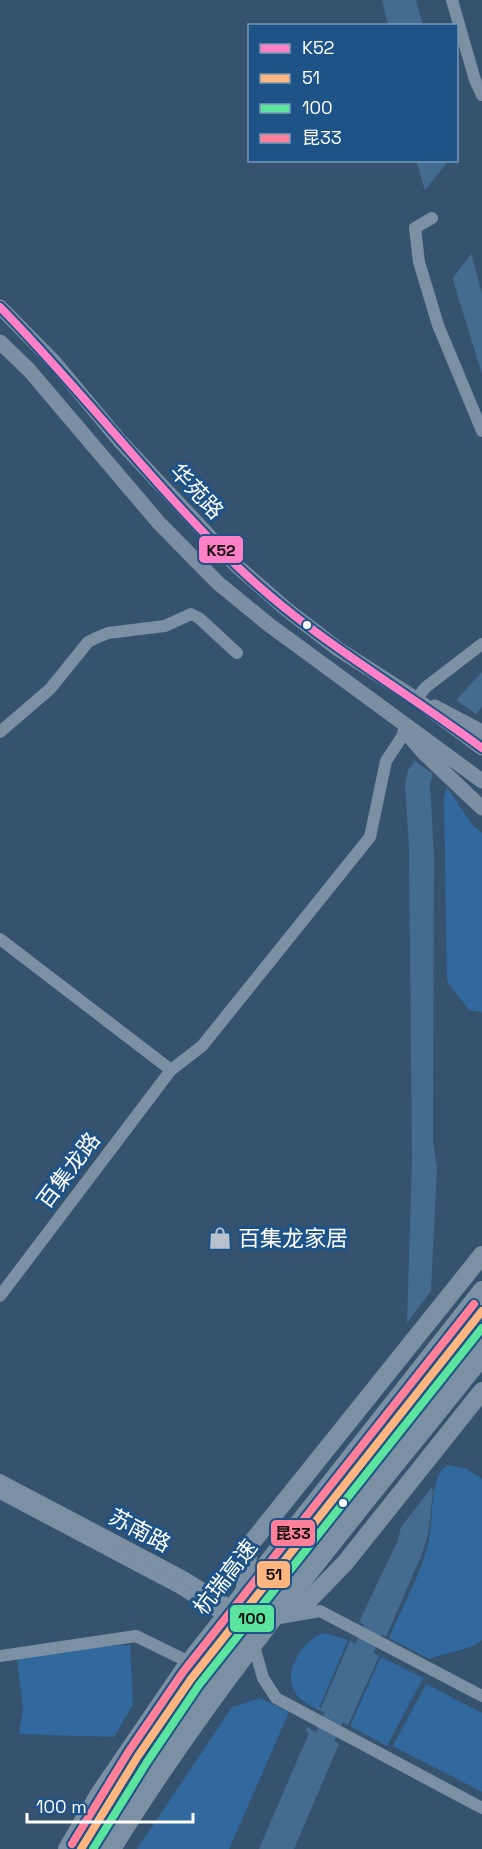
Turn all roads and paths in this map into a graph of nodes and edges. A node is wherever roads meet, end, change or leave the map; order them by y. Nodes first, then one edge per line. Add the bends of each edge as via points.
1 (452, 0) edge
2 (482, 95) edge
3 (432, 218) dead end
4 (0, 307) edge
5 (0, 342) edge
6 (482, 431) edge
7 (482, 644) edge
8 (237, 653) dead end
9 (416, 699) junction
10 (407, 729) junction
11 (0, 732) edge
12 (482, 732) edge
13 (482, 748) edge
14 (482, 781) edge
15 (482, 808) edge
16 (0, 939) edge
17 (171, 1070) junction
18 (482, 1255) edge
19 (482, 1290) edge
20 (0, 1296) edge
21 (482, 1311) edge
22 (482, 1340) edge
23 (482, 1357) edge
24 (482, 1391) edge
25 (0, 1480) edge
26 (0, 1493) edge
27 (246, 1622) junction
28 (0, 1656) edge
29 (189, 1662) junction
30 (482, 1696) edge
31 (482, 1808) edge
32 (67, 1849) edge
33 (81, 1849) edge
34 (100, 1849) edge
35 (112, 1849) edge

1 - 2 street
3 - 6 street via 415,228 419,262 438,325
4 - 9 main road, 华苑路 via 237,566 338,648
5 - 10 main road via 29,370 159,523 218,583
7 - 9 street
8 - 11 street via 191,614 165,626 102,635 88,642 50,689
9 - 12 main road
9 - 13 main road
10 - 14 main road
10 - 15 main road via 425,754
10 - 17 street, 百集龙路 via 387,761 370,837 202,1046
16 - 17 street
17 - 20 street, 百集龙路
18 - 27 highway via 249,1546
19 - 29 highway, 杭瑞高速, bridge
21 - 27 highway
22 - 27 highway
23 - 35 highway, bridge via 228,1677 160,1772
24 - 27 highway via 345,1563 310,1599
25 - 27 street, 苏南路 via 184,1577
26 - 27 street, 苏南路
27 - 30 street via 320,1611
27 - 31 street via 260,1660 262,1678 276,1698
27 - 33 highway via 138,1756
27 - 34 highway
28 - 29 street via 135,1636
29 - 32 highway, 杭瑞高速, bridge via 105,1784

